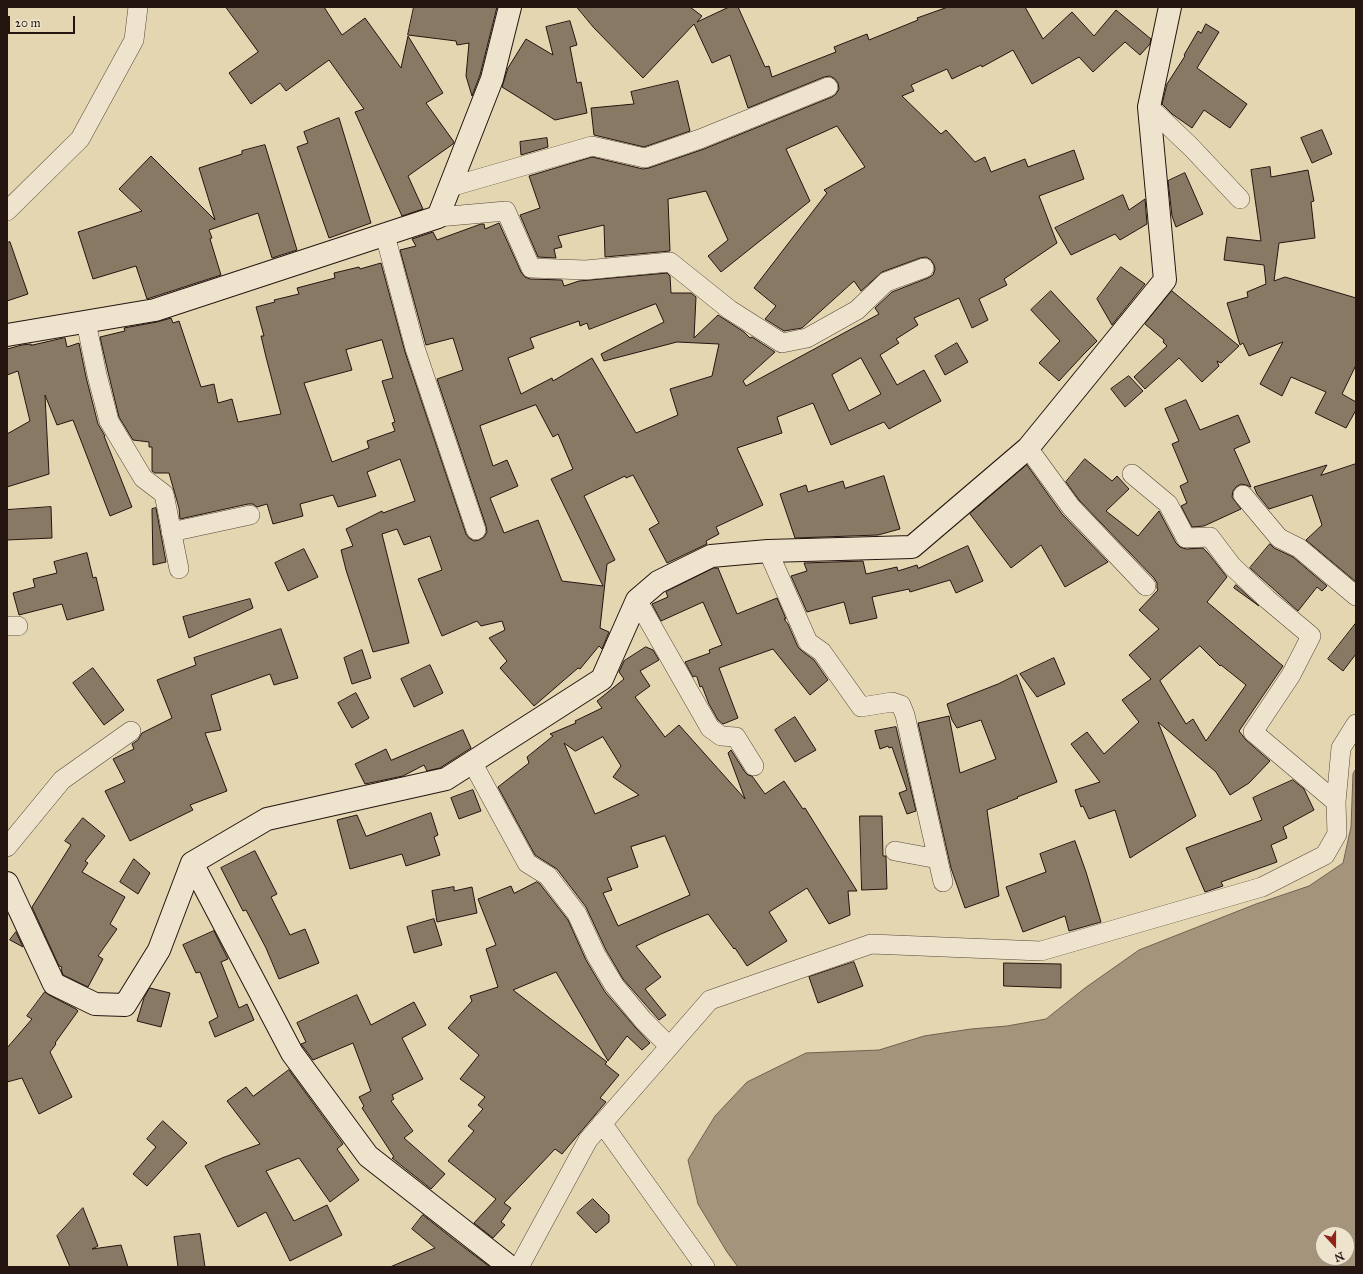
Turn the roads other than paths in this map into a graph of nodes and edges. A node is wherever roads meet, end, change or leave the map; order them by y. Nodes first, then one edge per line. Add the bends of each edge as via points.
1 (138, 7) edge
2 (510, 7) edge
3 (1170, 7) edge
4 (828, 87) dead end
5 (1148, 107) junction
6 (450, 187) junction
7 (1240, 199) dead end
8 (7, 210) edge
9 (438, 217) junction
10 (385, 234) junction
11 (924, 268) dead end
12 (86, 322) junction
13 (7, 335) edge
14 (1028, 448) junction
15 (1132, 474) dead end
16 (1243, 495) dead end
17 (250, 515) dead end
18 (476, 530) dead end
19 (171, 532) junction
20 (768, 551) junction
21 (179, 569) dead end
22 (1146, 586) dead end
23 (1356, 596) edge
24 (637, 600) junction
25 (1356, 724) edge
26 (131, 732) dead end
27 (472, 762) junction
28 (754, 766) dead end
29 (1336, 802) junction
30 (7, 847) edge
31 (895, 851) dead end
32 (938, 859) junction
33 (192, 863) junction
34 (943, 882) dead end
35 (7, 883) edge
36 (669, 1046) junction
37 (602, 1123) junction
38 (510, 1267) edge
39 (519, 1267) edge
40 (705, 1267) edge

1 - 8 street via 134,40 80,139
2 - 6 street via 492,79
3 - 5 street
4 - 6 street via 646,158 592,146
5 - 7 street via 1191,147
5 - 14 street via 1165,280
6 - 9 street
9 - 10 street
9 - 11 street via 506,211 531,268 586,270 670,262 730,310 782,343 807,338 857,310 886,282
10 - 12 street via 155,310
10 - 18 street via 415,348
12 - 13 street
12 - 19 street via 109,422 143,478 164,494
14 - 20 street via 912,547
14 - 22 street via 1071,507
15 - 29 street via 1168,504 1186,538 1210,538 1232,566 1311,636 1291,675 1253,732
16 - 23 street via 1279,538 1299,548
17 - 19 street
19 - 21 street
20 - 24 street via 712,556 658,582
20 - 32 street via 808,642 822,652 861,707 892,702 901,705
24 - 27 street via 602,679
24 - 28 street via 710,728 721,736 736,737
25 - 29 street via 1341,748
26 - 30 street via 62,780
27 - 33 street via 446,779 267,819
27 - 36 street via 527,863 548,876 577,914 596,955 614,985
29 - 36 street via 1337,834 1325,855 1262,887 1041,951 871,944 710,1000
31 - 32 street
32 - 34 street
33 - 35 street via 158,950 125,1005 96,1004 54,984
33 - 38 street via 292,1053 368,1156
36 - 37 street
37 - 39 street via 588,1140
37 - 40 street

